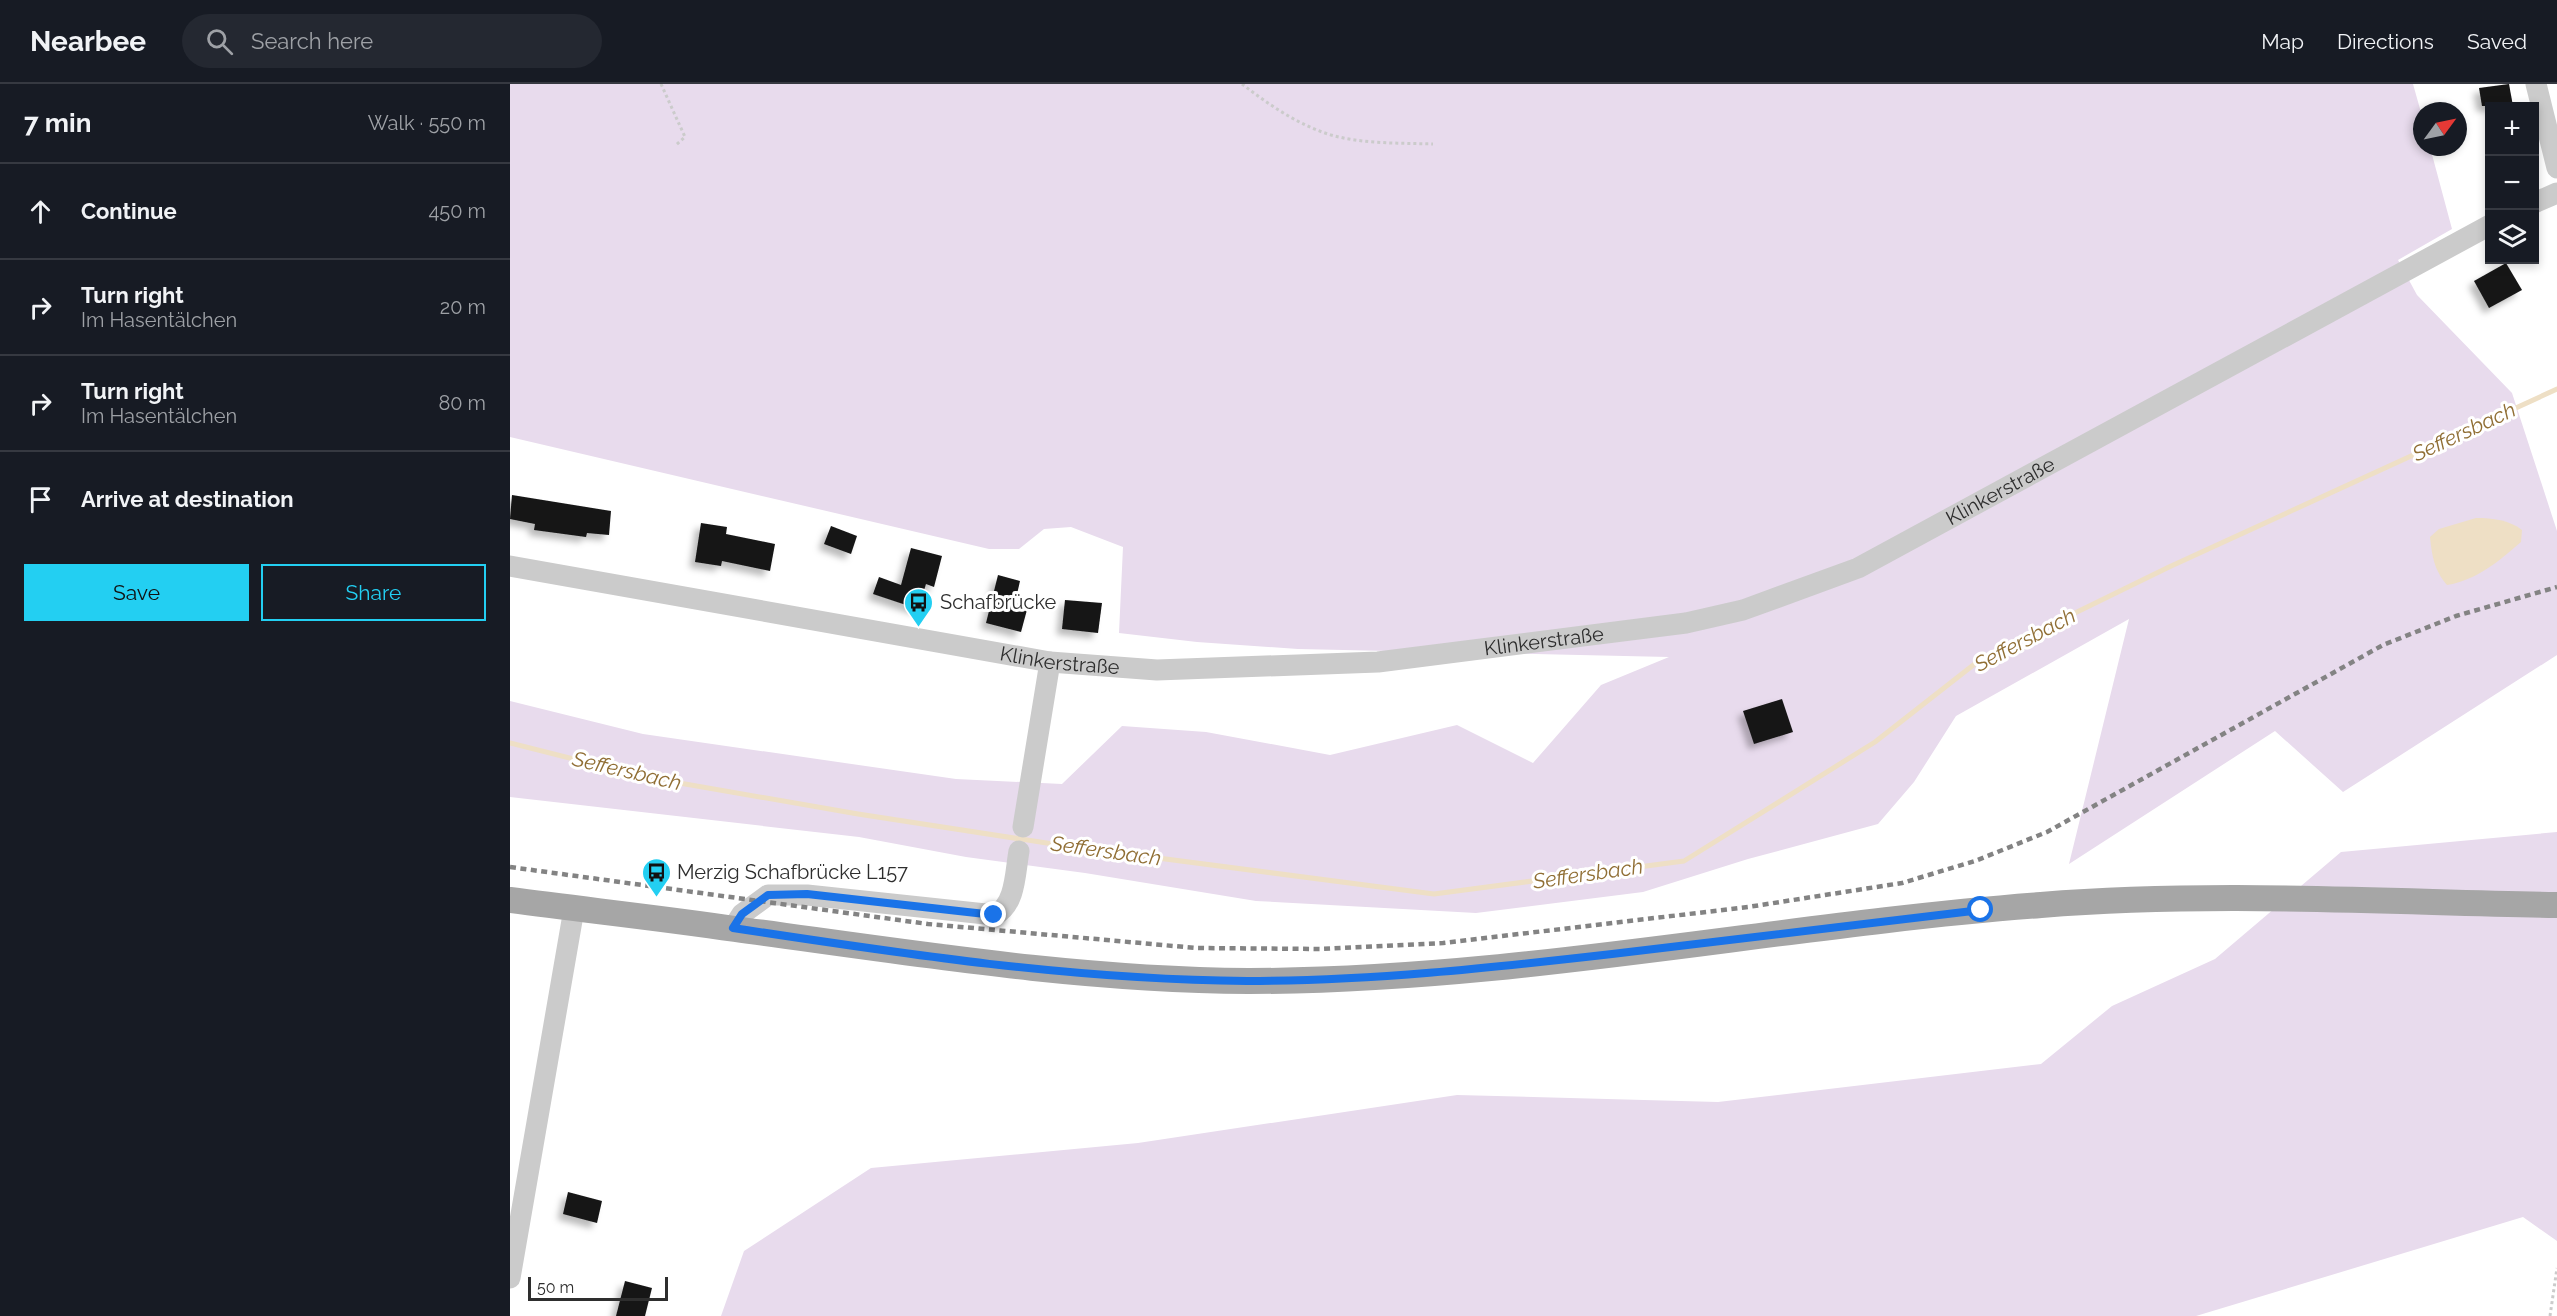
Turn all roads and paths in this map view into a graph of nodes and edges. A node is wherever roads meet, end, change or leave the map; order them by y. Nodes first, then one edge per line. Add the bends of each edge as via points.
1 (661, 84) edge
2 (1242, 84) edge
3 (2536, 84) edge
4 (1433, 144) dead end
5 (675, 146) dead end
6 (2557, 168) edge
7 (2557, 193) edge
8 (2539, 201) edge
9 (2485, 228) edge
10 (510, 566) edge
11 (1050, 662) junction
12 (1023, 827) dead end
13 (1019, 851) dead end
14 (510, 900) edge
15 (2557, 905) edge
16 (574, 909) junction
17 (733, 928) junction
18 (2557, 1268) edge
19 (510, 1278) edge
20 (2550, 1316) edge

1 - 5 path via 685,137
2 - 4 path via 1274,109 1330,134 1376,142
3 - 6 street
7 - 8 street
9 - 11 street, Klinkerstraße via 1857,568 1743,610 1686,623 1378,662 1157,670
10 - 11 street, Klinkerstraße
11 - 12 street
13 - 17 street via 1011,896 1004,910 994,915 807,894 768,895 742,914
14 - 16 main road
15 - 17 main road via 2230,899 2047,904 1480,969 1246,981 1076,972
16 - 17 main road
16 - 19 street
18 - 20 path

